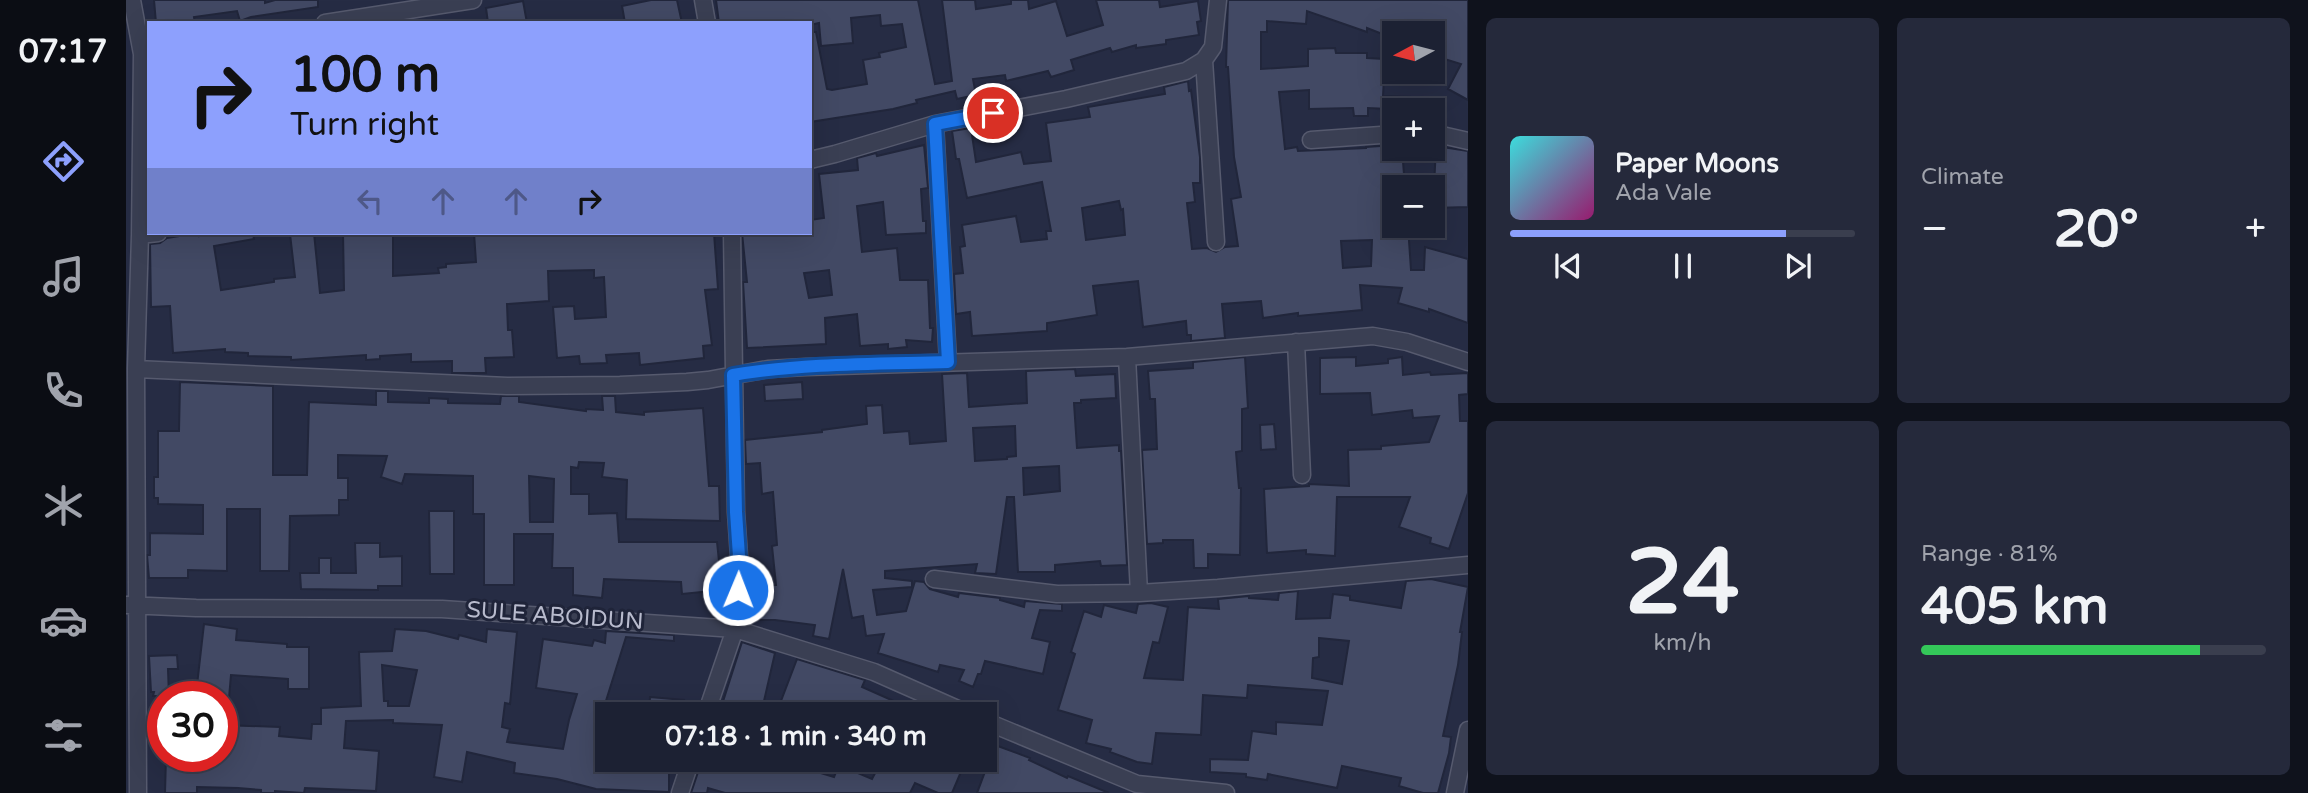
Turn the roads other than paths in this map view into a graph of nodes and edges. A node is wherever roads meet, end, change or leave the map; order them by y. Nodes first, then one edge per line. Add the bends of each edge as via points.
1 (132, 0) edge
2 (473, 0) edge
3 (703, 0) edge
4 (1218, 0) edge
5 (338, 21) edge
6 (707, 21) edge
7 (139, 54) edge
8 (1204, 60) junction
9 (935, 124) junction
10 (1382, 135) edge
11 (1445, 136) edge
12 (1311, 140) dead end
13 (1468, 141) edge
14 (812, 160) edge
15 (147, 234) edge
16 (140, 235) junction
17 (732, 235) edge
18 (1216, 242) dead end
19 (1296, 342) junction
20 (1127, 357) junction
21 (948, 362) junction
22 (1468, 362) edge
23 (136, 369) junction
24 (733, 375) junction
25 (1302, 475) dead end
26 (1468, 565) edge
27 (934, 579) dead end
28 (1139, 593) junction
29 (132, 605) edge
30 (735, 629) junction
31 (710, 702) edge
32 (942, 702) edge
33 (997, 726) edge
34 (1468, 730) edge
35 (687, 772) edge
36 (138, 793) edge
37 (680, 793) edge
38 (1226, 793) edge
39 (1455, 793) edge

1 - 7 street
2 - 5 street
3 - 6 street
4 - 8 street via 1213,47
7 - 16 street
8 - 9 street via 1186,71
8 - 18 street
9 - 14 street
9 - 21 street
10 - 12 street
11 - 13 street
15 - 16 street
16 - 23 street
17 - 24 street
19 - 20 street
19 - 22 street via 1373,336
19 - 25 street
20 - 21 street
20 - 28 street
21 - 24 street via 768,369
23 - 24 street via 482,386 620,386
23 - 29 street
24 - 30 street via 740,571
26 - 28 street
27 - 28 street via 1057,594
29 - 30 street, SULE ABOIDUN via 442,609
29 - 36 street
30 - 31 street
30 - 32 street, SULE ABOIDUN via 874,672
33 - 38 street via 1137,784
34 - 39 street
35 - 37 street

